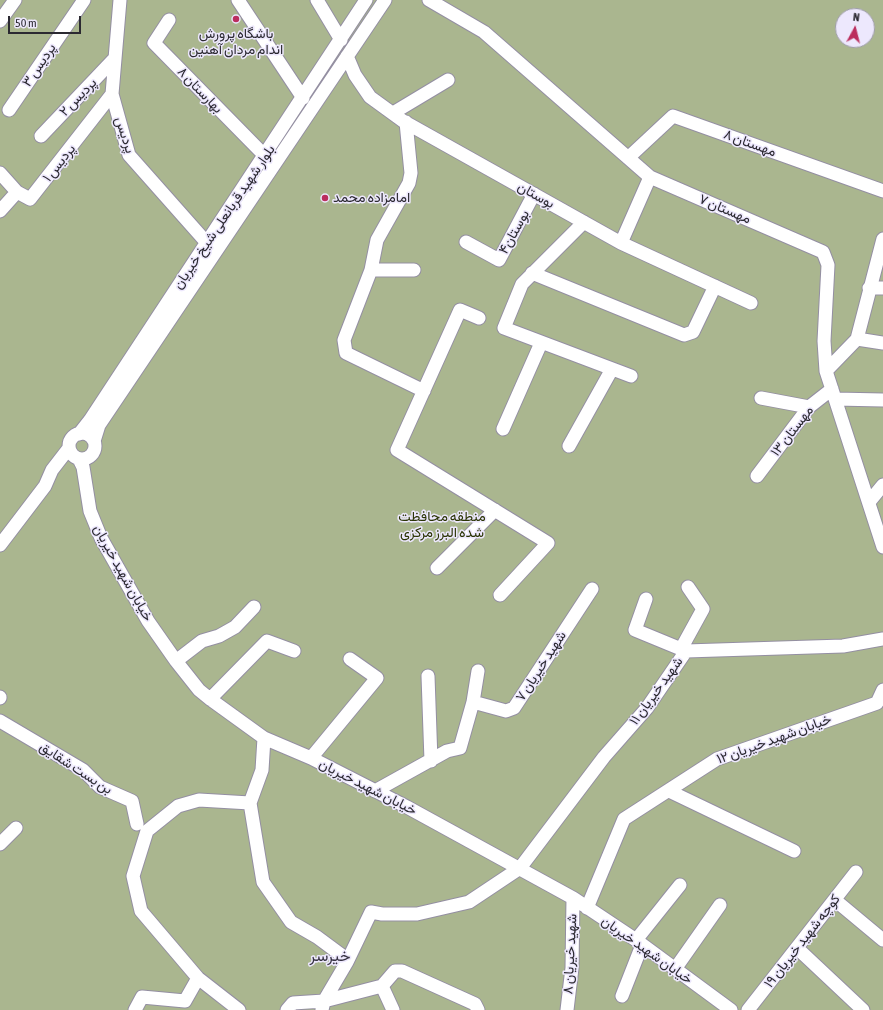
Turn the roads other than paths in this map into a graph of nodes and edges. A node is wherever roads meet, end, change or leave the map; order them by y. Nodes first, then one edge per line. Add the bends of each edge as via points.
1 (15, 0) edge
2 (84, 0) edge
3 (120, 0) edge
4 (238, 0) edge
5 (317, 0) edge
6 (385, 0) edge
7 (430, 0) edge
8 (361, 3) edge
9 (168, 20) dead end
10 (0, 21) edge
11 (341, 40) junction
12 (347, 56) junction
13 (115, 58) junction
14 (448, 80) dead end
15 (112, 94) junction
16 (303, 98) junction
17 (9, 110) dead end
18 (393, 114) junction
19 (406, 122) junction
20 (41, 136) dead end
21 (264, 157) junction
22 (629, 157) junction
23 (275, 164) junction
24 (0, 173) edge
25 (650, 177) junction
26 (883, 191) edge
27 (17, 192) junction
28 (534, 194) junction
29 (0, 211) edge
30 (584, 222) junction
31 (883, 239) edge
32 (466, 242) dead end
33 (621, 242) junction
34 (207, 243) junction
35 (371, 270) junction
36 (414, 270) dead end
37 (532, 273) junction
38 (715, 286) junction
39 (869, 288) junction
40 (883, 288) edge
41 (751, 303) dead end
42 (479, 318) dead end
43 (857, 339) junction
44 (541, 343) junction
45 (883, 343) edge
46 (133, 366) junction
47 (612, 369) junction
48 (826, 371) junction
49 (631, 376) dead end
50 (424, 391) junction
51 (834, 394) junction
52 (761, 398) dead end
53 (883, 400) edge
54 (808, 407) junction
55 (503, 429) dead end
56 (79, 434) junction
57 (569, 446) dead end
58 (94, 447) junction
59 (74, 455) junction
60 (757, 476) dead end
61 (883, 485) edge
62 (87, 490) junction
63 (869, 502) junction
64 (495, 510) junction
65 (0, 545) edge
66 (883, 547) edge
67 (437, 568) dead end
68 (688, 587) dead end
69 (592, 589) dead end
70 (500, 595) dead end
71 (646, 600) dead end
72 (254, 608) dead end
73 (883, 639) edge
74 (683, 650) junction
75 (294, 651) dead end
76 (350, 659) dead end
77 (176, 661) junction
78 (478, 672) dead end
79 (428, 676) dead end
80 (883, 690) edge
81 (210, 699) junction
82 (473, 702) junction
83 (0, 721) edge
84 (264, 738) junction
85 (286, 747) junction
86 (264, 757) junction
87 (311, 758) junction
88 (431, 761) junction
89 (375, 791) junction
90 (669, 791) junction
91 (250, 803) junction
92 (136, 824) dead end
93 (16, 828) dead end
94 (1, 841) edge
95 (794, 851) dead end
96 (520, 868) junction
97 (856, 872) dead end
98 (680, 885) dead end
99 (573, 898) junction
100 (835, 900) junction
101 (720, 906) dead end
102 (587, 908) junction
103 (883, 940) edge
104 (639, 943) junction
105 (797, 948) junction
106 (348, 960) junction
107 (675, 969) junction
108 (198, 978) junction
109 (382, 986) junction
110 (622, 996) dead end
111 (323, 1006) edge
112 (135, 1010) edge
113 (239, 1010) edge
114 (287, 1010) edge
115 (393, 1010) edge
116 (478, 1010) edge
117 (567, 1010) edge
118 (731, 1010) edge
119 (748, 1010) edge
120 (863, 1010) edge

1 - 10 street
2 - 17 street, پردیس ۳
3 - 13 street, پردیس
4 - 16 street
5 - 11 street
6 - 12 street
7 - 22 street, مهستان ۷ via 484,32
8 - 11 street, بلوار شهید قربانعلی شیخ خیریان
9 - 21 street, بهارستان ۸ via 154,43
11 - 16 street, بلوار شهید قربانعلی شیخ خیریان
12 - 18 street, بوستان via 355,75 370,97
12 - 23 street
13 - 15 street, پردیس
13 - 20 street, پردیس ۲
14 - 18 street
15 - 27 street, پردیس ۱ via 30,199
15 - 34 street, پردیس via 129,155
16 - 21 street, بلوار شهید قربانعلی شیخ خیریان
18 - 19 street, بوستان
19 - 28 street, بوستان
19 - 35 street via 412,173 377,240
21 - 23 street
21 - 34 street, بلوار شهید قربانعلی شیخ خیریان
22 - 25 street, مهستان ۷
22 - 26 street, مهستان ۸ via 673,116
23 - 46 street
24 - 27 street
25 - 33 street
25 - 48 street, مهستان ۷ via 823,252 828,265 824,342
27 - 29 street
28 - 30 street, بوستان
28 - 32 street, بوستان۴ via 499,260
30 - 33 street, بوستان
30 - 37 street
31 - 39 street
33 - 38 street, بوستان
34 - 46 street, بلوار شهید قربانعلی شیخ خیریان
35 - 36 street
35 - 50 street via 344,340 346,353
37 - 38 street via 684,335 693,332
37 - 44 street via 522,284 504,328
38 - 41 street, بوستان
39 - 40 street
39 - 43 street
42 - 50 street via 460,310
43 - 45 street
43 - 48 street
44 - 47 street
44 - 55 street
46 - 56 street, بلوار شهید قربانعلی شیخ خیریان
46 - 58 street via 99,425
47 - 49 street
47 - 57 street
48 - 51 street, مهستان ۷
50 - 64 street via 397,450
51 - 53 street
51 - 54 street, مهستان ۱۳
51 - 63 street, مهستان ۷
52 - 54 street
54 - 60 street, مهستان ۱۳
56 - 58 street via 86,434
56 - 59 street via 72,438
58 - 59 street via 87,458
58 - 62 street
59 - 62 street, خیابان شهید خیریان via 83,467
59 - 65 street via 52,470 45,486
61 - 63 street
62 - 77 street, خیابان شهید خیریان via 90,511 101,538 148,621
63 - 66 street
64 - 67 street
64 - 70 street via 548,543
68 - 74 street via 703,609
69 - 82 street, شهید خیریان ۷ via 514,708 506,711
71 - 74 street via 635,630
72 - 77 street via 235,627 219,636 202,641
73 - 74 street, شهید خیریان ۱۱ via 842,646
74 - 96 street, شهید خیریان ۱۱ via 647,708 604,757
75 - 81 street via 267,641
76 - 87 street via 377,678
77 - 81 street, خیابان شهید خیریان via 199,690
78 - 82 street
79 - 88 street
80 - 90 street, خیابان شهید خیریان ۱۲ via 877,703 717,759
81 - 84 street, خیابان شهید خیریان
82 - 88 street via 460,748 447,751
83 - 92 street, بن بست شقایق via 83,770 100,787 132,801
84 - 85 street, خیابان شهید خیریان
84 - 86 street
85 - 86 street
85 - 87 street, خیابان شهید خیریان
86 - 91 street
87 - 89 street, خیابان شهید خیریان
88 - 89 street
89 - 96 street, خیابان شهید خیریان
90 - 95 street
90 - 102 street, خیابان شهید خیریان ۱۲ via 624,819
91 - 106 street via 262,882 291,922
91 - 108 street via 199,800 178,806 147,831 133,876 141,911
93 - 94 street
96 - 99 street, خیابان شهید خیریان
96 - 106 street, شهید خیریان ۱۱ via 469,902 418,914 371,912
97 - 100 street, کوچه شهید خیریان ۱۹
98 - 104 street
99 - 102 street, خیابان شهید خیریان
99 - 117 street, شهید خیریان ۸ via 572,968
100 - 103 street
100 - 105 street, کوچه شهید خیریان ۱۹
101 - 107 street
102 - 104 street, خیابان شهید خیریان
104 - 107 street, خیابان شهید خیریان
104 - 110 street
105 - 119 street, کوچه شهید خیریان ۱۹
105 - 120 street
106 - 111 street
107 - 118 street, خیابان شهید خیریان
108 - 112 street via 185,1001 142,997
108 - 113 street
109 - 111 street
109 - 115 street
109 - 116 street via 395,971 402,971 475,1004
111 - 114 street via 293,1003

